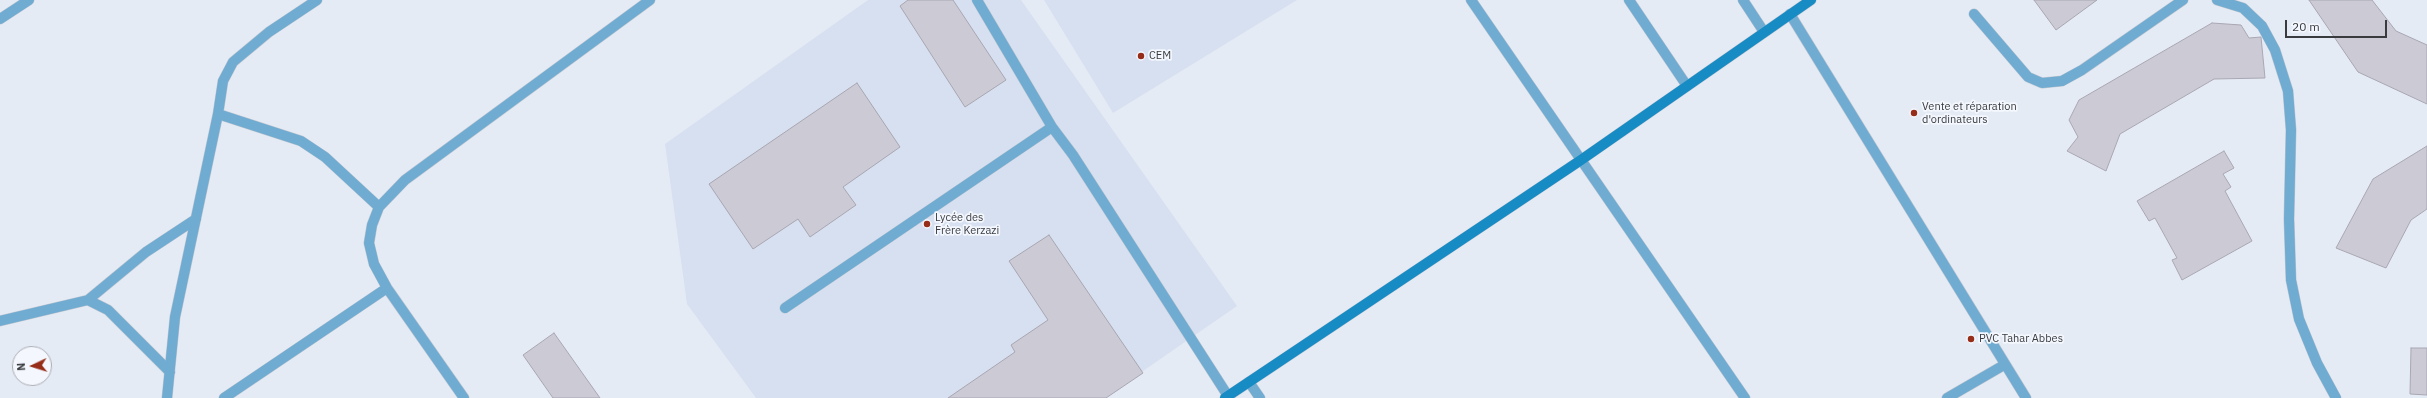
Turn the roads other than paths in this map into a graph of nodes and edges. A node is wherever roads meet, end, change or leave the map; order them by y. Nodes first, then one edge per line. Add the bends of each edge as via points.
1 (29, 0) edge
2 (317, 0) edge
3 (650, 0) edge
4 (977, 0) edge
5 (1470, 0) edge
6 (1629, 0) edge
7 (1743, 0) edge
8 (1811, 0) edge
9 (2183, 0) edge
10 (2217, 0) edge
11 (1790, 14) junction
12 (1974, 14) dead end
13 (0, 19) edge
14 (1764, 32) junction
15 (1687, 86) junction
16 (218, 114) junction
17 (1052, 127) junction
18 (1581, 160) junction
19 (379, 206) junction
20 (196, 219) junction
21 (387, 288) junction
22 (88, 300) junction
23 (785, 308) dead end
24 (0, 321) edge
25 (2004, 365) junction
26 (170, 372) junction
27 (1249, 382) junction
28 (1226, 397) edge
29 (166, 398) edge
30 (224, 398) edge
31 (464, 398) edge
32 (1260, 398) edge
33 (1745, 398) edge
34 (1947, 398) edge
35 (2026, 398) edge
36 (2336, 398) edge

1 - 13 street
2 - 16 street via 269,32 233,62 223,81
3 - 19 street via 405,180
4 - 17 street
5 - 18 street
6 - 15 street
7 - 14 street
8 - 11 main road
9 - 12 street via 2082,70 2062,81 2042,83 2028,77
10 - 36 street via 2243,8 2262,26 2275,50 2288,91 2291,130 2291,280 2299,318 2317,363
11 - 14 main road
11 - 25 street
14 - 15 main road
15 - 18 main road
16 - 19 street via 301,141 325,157
16 - 20 street
17 - 23 street
17 - 28 street via 1073,155
18 - 27 main road
18 - 33 street
19 - 21 street via 369,243 374,264
20 - 22 street via 146,252
20 - 26 street via 175,317
21 - 30 street
21 - 31 street
22 - 24 street
22 - 26 street via 108,310
25 - 34 street
25 - 35 street
26 - 29 street
27 - 28 main road
27 - 32 street

